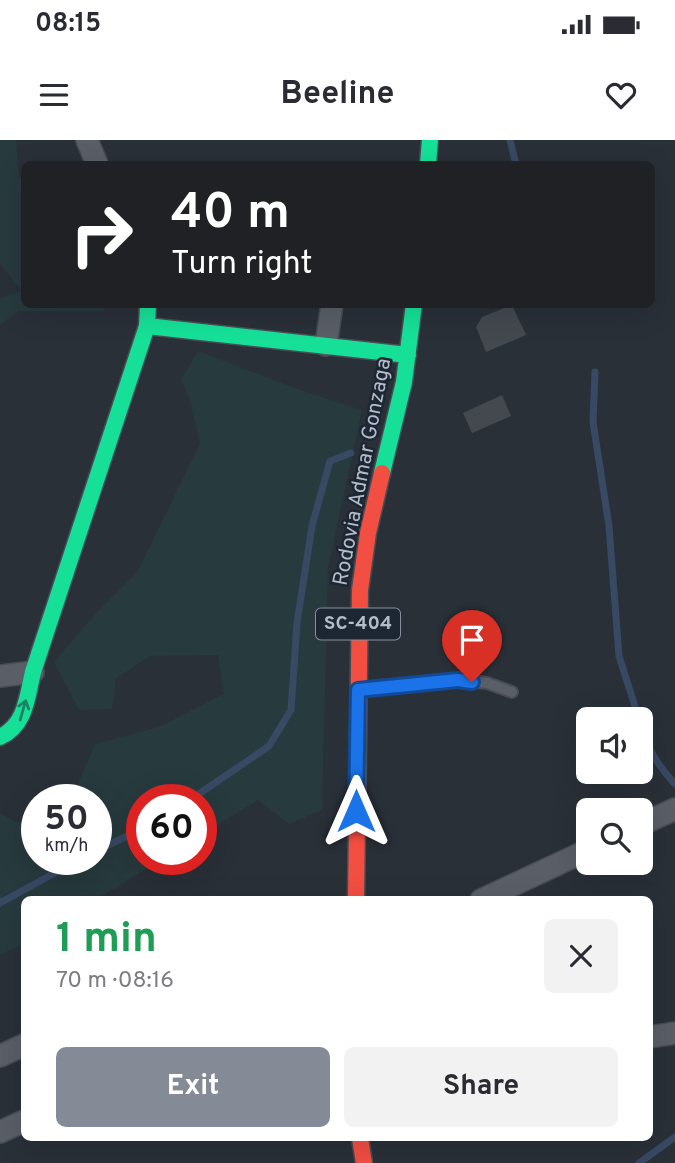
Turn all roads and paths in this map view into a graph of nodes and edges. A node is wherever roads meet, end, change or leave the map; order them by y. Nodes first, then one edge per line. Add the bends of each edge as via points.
1 (87, 140) edge
2 (430, 140) edge
3 (96, 161) edge
4 (428, 161) edge
5 (148, 308) edge
6 (331, 308) edge
7 (414, 308) edge
8 (147, 326) junction
9 (326, 345) junction
10 (408, 355) junction
11 (33, 672) junction
12 (0, 676) edge
13 (358, 690) junction
14 (512, 692) dead end
15 (0, 737) edge
16 (576, 855) edge
17 (351, 896) edge
18 (489, 896) edge
19 (675, 1034) edge
20 (653, 1037) edge
21 (21, 1046) edge
22 (0, 1056) edge
23 (21, 1122) edge
24 (0, 1132) edge
25 (360, 1141) edge
26 (364, 1163) edge

1 - 3 street
2 - 4 street
5 - 8 street
6 - 9 street
7 - 10 street, Rodovia Admar Gonzaga / SC-404
8 - 9 street
8 - 11 street
9 - 10 street
10 - 13 street, Rodovia Admar Gonzaga / SC-404 via 363,564
11 - 12 street
15 -> 11 street via 16,728 22,717
13 - 14 lane via 458,680
13 - 17 street, Rodovia Admar Gonzaga / SC-404
16 - 18 street
19 - 20 street
21 - 22 street
23 - 24 street
25 - 26 street

